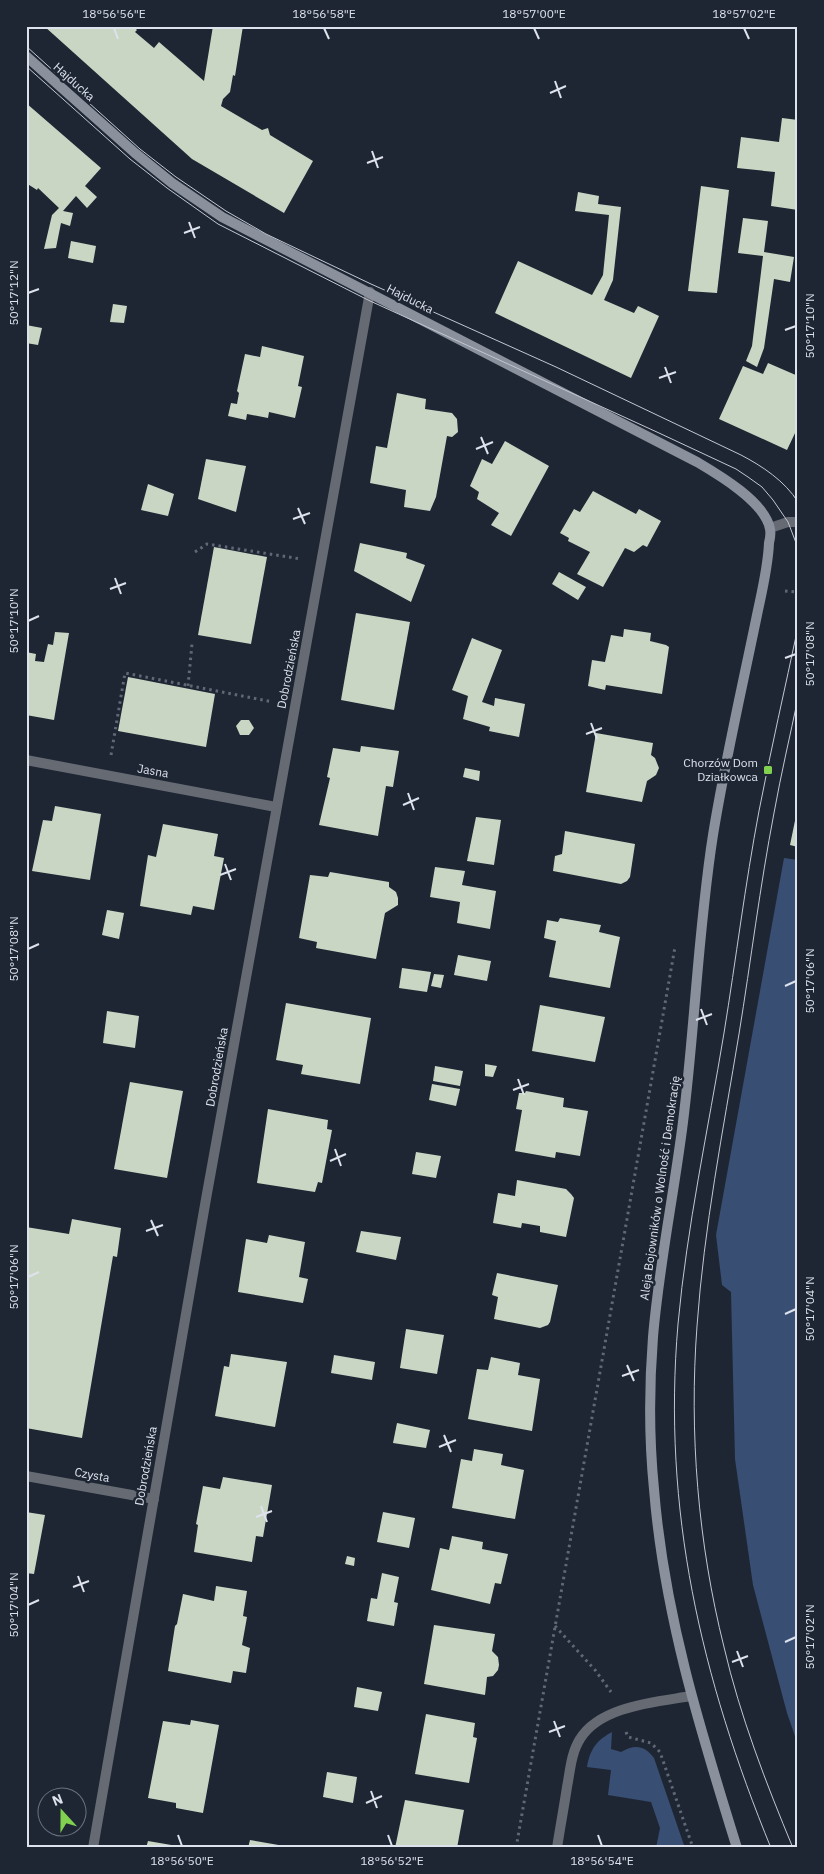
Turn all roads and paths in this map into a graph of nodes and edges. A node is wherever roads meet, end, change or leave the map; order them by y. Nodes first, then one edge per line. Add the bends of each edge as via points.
1 (26, 56) edge
2 (370, 292) junction
3 (798, 522) edge
4 (770, 528) junction
5 (195, 552) dead end
6 (304, 560) dead end
7 (780, 590) dead end
8 (798, 592) edge
9 (192, 644) dead end
10 (188, 686) junction
11 (281, 703) dead end
12 (110, 757) dead end
13 (26, 760) edge
14 (276, 807) junction
15 (676, 944) dead end
16 (26, 1476) edge
17 (154, 1499) junction
18 (555, 1626) junction
19 (613, 1694) dead end
20 (691, 1696) junction
21 (625, 1729) dead end
22 (93, 1848) edge
23 (516, 1848) edge
24 (557, 1848) edge
25 (693, 1848) edge
26 (737, 1848) edge

1 - 2 street, Hajducka via 135,153 222,217
2 - 4 street, Hajducka via 697,462 752,500
2 - 14 street, Dobrodzieńska
3 - 4 street
4 - 20 street, Aleja Bojowników o Wolność i Demokrację via 768,565 713,838 683,1119 658,1292 650,1375 658,1534 673,1624
5 - 6 path via 207,544
7 - 8 path
9 - 10 path
10 - 11 path
10 - 12 path via 124,673
13 - 14 street, Jasna
14 - 17 street, Dobrodzieńska
15 - 18 path
16 - 17 street, Czysta
17 - 22 street, Dobrodzieńska
18 - 19 path
18 - 23 path
20 - 24 street via 619,1711 603,1718 586,1732 577,1744 572,1760
20 - 26 street, Aleja Bojowników o Wolność i Demokrację
21 - 25 path via 628,1737 651,1743 660,1752

